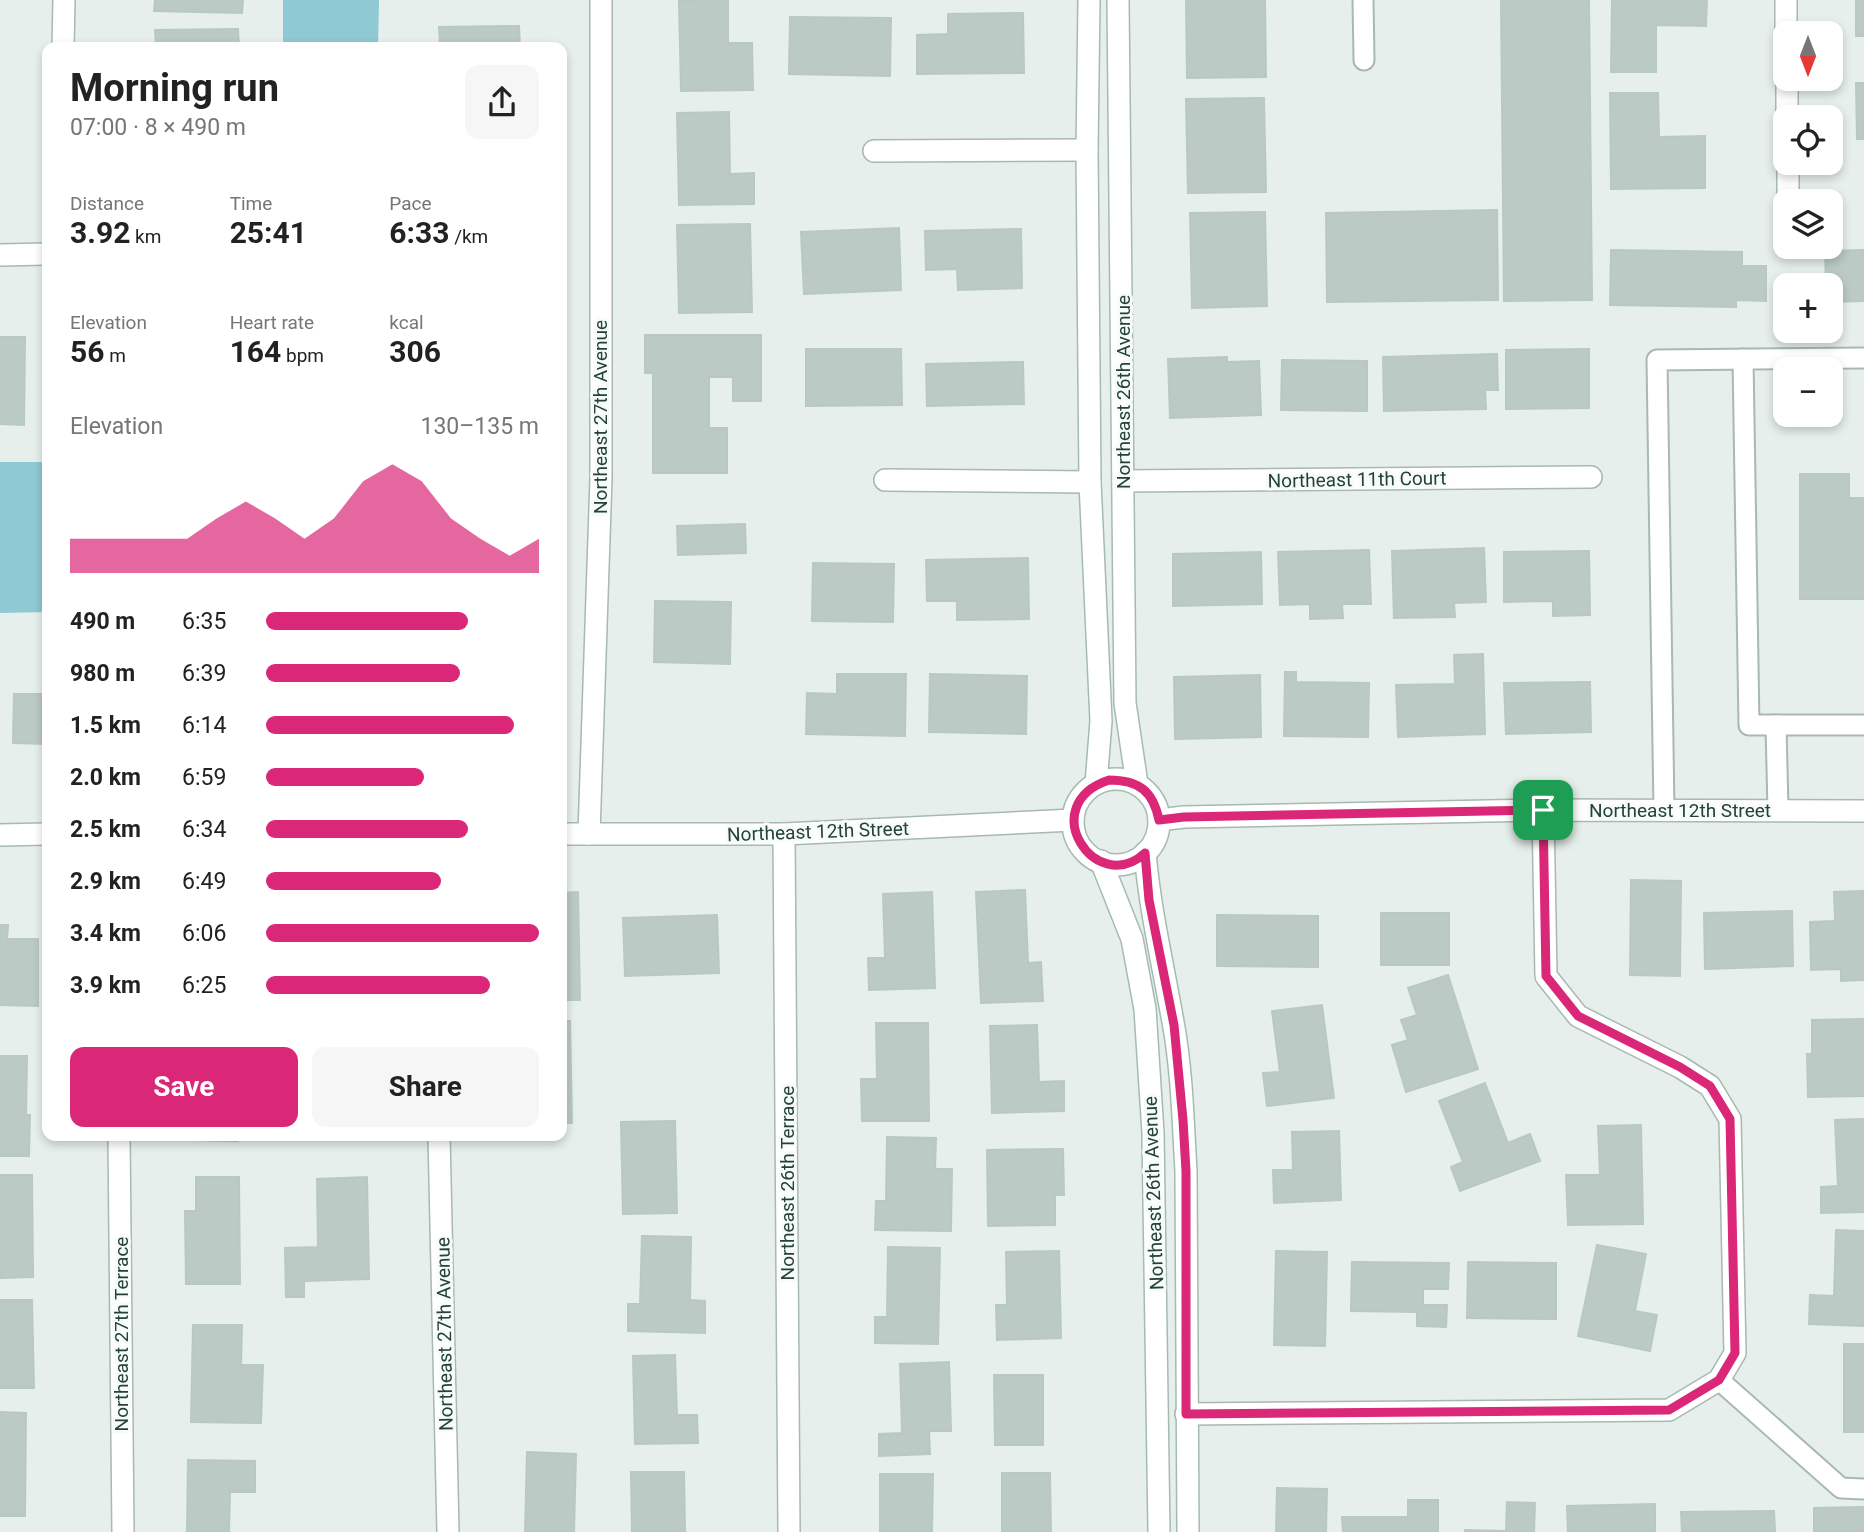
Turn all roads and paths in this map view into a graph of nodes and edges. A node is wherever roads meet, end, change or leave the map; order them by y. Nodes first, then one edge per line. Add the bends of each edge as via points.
1 (64, 0) edge
2 (601, 0) edge
3 (1090, 0) edge
4 (1118, 0) edge
5 (1363, 0) edge
6 (1786, 0) edge
7 (1786, 21) edge
8 (63, 42) edge
9 (1364, 60) dead end
10 (1087, 150) junction
11 (874, 151) dead end
12 (42, 254) edge
13 (0, 255) edge
14 (1864, 358) edge
15 (1743, 359) junction
16 (1591, 477) dead end
17 (885, 480) dead end
18 (1123, 481) junction
19 (1090, 482) junction
20 (1864, 724) edge
21 (1776, 725) junction
22 (1096, 784) junction
23 (1137, 784) junction
24 (1543, 810) junction
25 (1664, 810) junction
26 (1778, 810) junction
27 (1864, 811) edge
28 (1073, 820) junction
29 (1159, 820) junction
30 (42, 834) edge
31 (567, 834) edge
32 (589, 834) junction
33 (784, 834) junction
34 (0, 835) edge
35 (1145, 853) junction
36 (1101, 861) junction
37 (119, 1141) edge
38 (439, 1141) edge
39 (1719, 1380) junction
40 (1186, 1414) junction
41 (1864, 1489) edge
42 (122, 1532) edge
43 (448, 1532) edge
44 (789, 1532) edge
45 (1159, 1532) edge
46 (1188, 1532) edge

1 - 8 street
2 - 32 street, Northeast 27th Avenue via 601,478
3 - 10 street, Northeast 26th Avenue
4 - 18 street, Northeast 26th Avenue
5 - 9 lane
6 - 7 street
10 - 11 street
10 - 19 street, Northeast 26th Avenue
12 - 13 street
14 - 15 lane
15 - 21 lane via 1749,725
15 - 25 lane via 1657,360
16 - 18 street, Northeast 11th Court
17 - 19 street, Northeast 26th Avenue
18 - 23 street, Northeast 26th Avenue via 1125,703
19 - 22 street, Northeast 26th Avenue via 1101,721
20 - 21 lane
21 - 26 lane
22 - 23 street via 1124,780
22 - 28 street via 1081,799
23 - 29 street via 1156,804
24 - 25 street, Northeast 12th Street
24 - 29 street, Northeast 12th Street
24 - 39 street via 1546,976 1578,1016 1710,1086 1730,1119 1735,1353
25 - 26 street, Northeast 12th Street
26 - 27 street, Northeast 12th Street
28 - 33 street, Northeast 12th Street
28 - 36 street via 1083,849
29 - 35 street via 1157,835
30 - 34 street
31 - 32 street, Northeast 12th Street
32 - 33 street, Northeast 12th Street
33 - 44 street, Northeast 26th Terrace
35 - 36 street via 1123,864
35 - 40 street via 1149,900 1174,1025 1183,1120
36 - 45 street, Northeast 26th Avenue via 1132,939 1145,1009 1153,1133
37 - 42 street, Northeast 27th Terrace
38 - 43 street, Northeast 27th Avenue
39 - 40 street via 1669,1410
39 - 41 lane via 1841,1488
40 - 46 street

